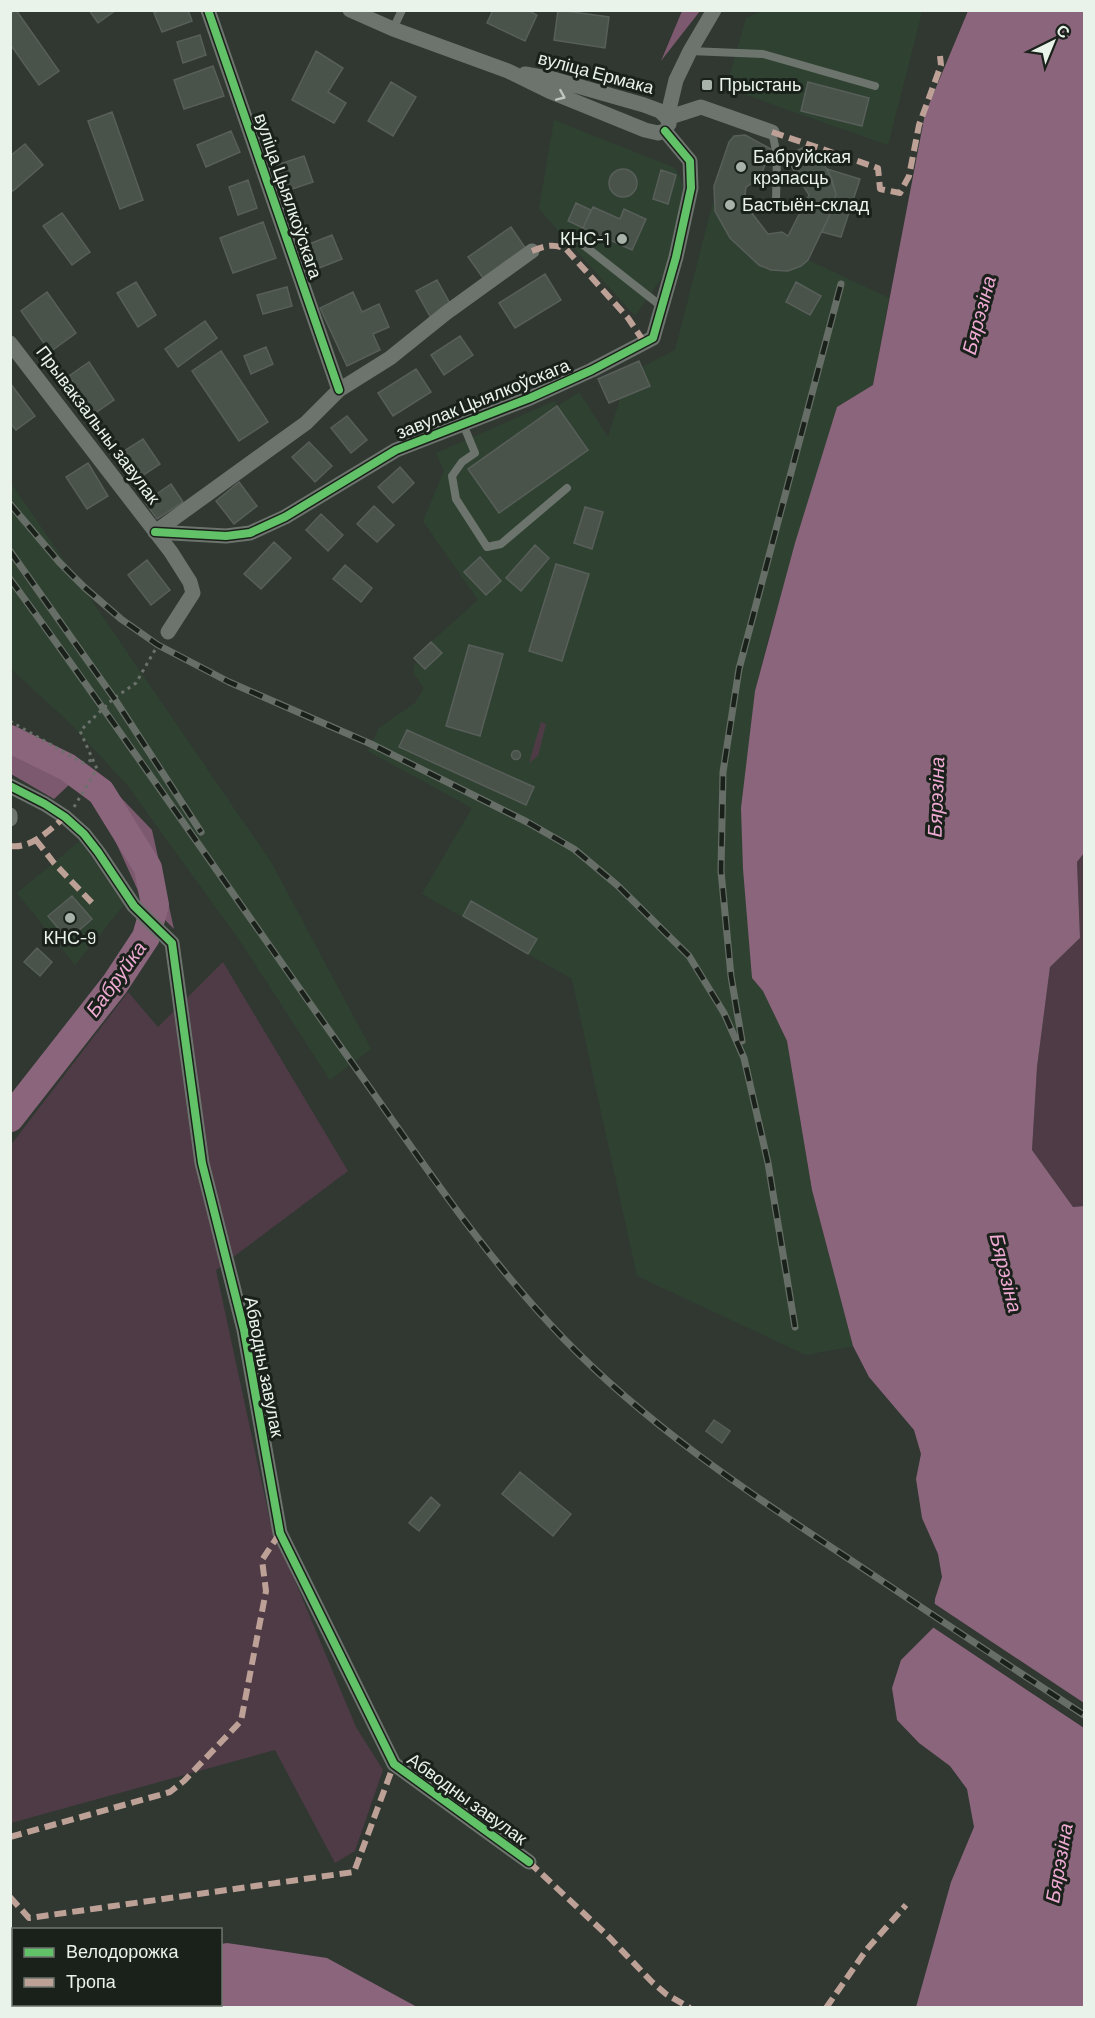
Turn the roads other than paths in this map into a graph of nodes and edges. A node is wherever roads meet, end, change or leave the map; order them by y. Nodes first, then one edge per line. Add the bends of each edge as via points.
1 (208, 10) edge
2 (350, 10) edge
3 (402, 10) edge
4 (714, 10) edge
5 (393, 29) junction
6 (690, 51) junction
7 (508, 71) junction
8 (875, 86) dead end
9 (666, 124) junction
10 (772, 132) joint
11 (776, 201) dead end
12 (572, 236) dead end
13 (532, 251) dead end
14 (661, 306) junction
15 (10, 343) edge
16 (339, 390) junction
17 (463, 424) junction
18 (567, 488) dead end
19 (155, 532) junction
20 (168, 632) road end
21 (10, 786) edge
22 (529, 1862) dead end

1 - 16 street, вуліца Цыялкоўскага
2 - 5 street, вуліца Ермака
3 - 5 lane
4 - 6 street
5 - 7 street, вуліца Ермака
6 - 8 lane via 763,54
6 - 9 street via 676,80
7 - 9 street, вуліца Ермака via 553,79 644,105 660,111
7 -> 9 street, вуліца Ермака via 645,130 658,133
9 - 10 street via 701,107
9 - 14 street, завулак Цыялкоўскага via 690,161 692,176 688,207
10 - 11 lane via 777,155
12 - 14 lane
13 - 16 street via 390,358
14 - 17 street, завулак Цыялкоўскага via 653,338 592,370
15 - 19 street, Прывакзальны завулак
16 - 19 street via 306,423
17 - 18 lane via 475,453 452,476 456,499 487,547 501,544
17 - 19 street, завулак Цыялкоўскага via 396,450 285,517 250,532 225,536
19 - 20 street, Прывакзальны завулак via 190,582 193,593
21 - 22 street, Абводны завулак via 45,804 84,834 134,906 172,944 202,1163 244,1330 280,1533 393,1764

